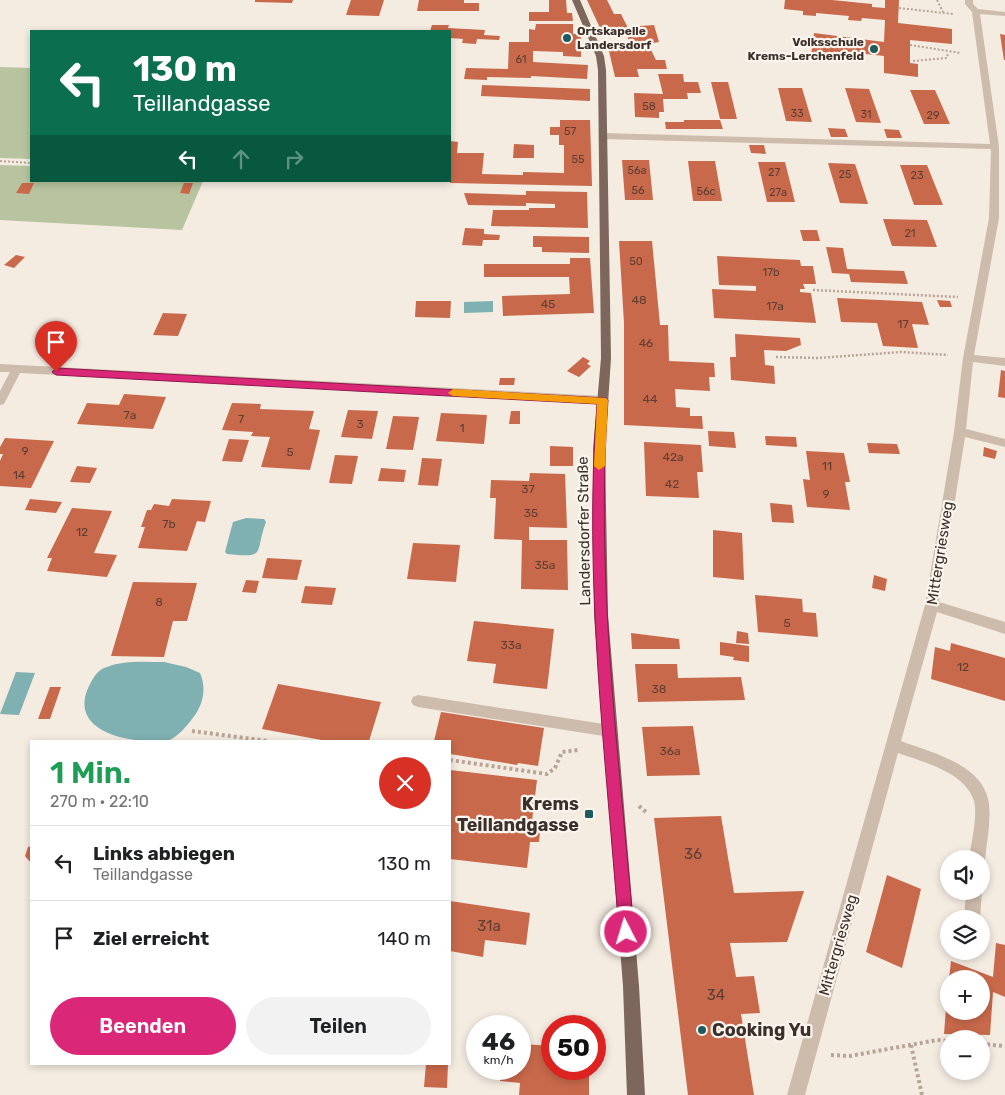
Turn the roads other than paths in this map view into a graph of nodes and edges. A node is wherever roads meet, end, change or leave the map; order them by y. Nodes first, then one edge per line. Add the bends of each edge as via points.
1 (576, 0) edge
2 (969, 0) edge
3 (976, 11) junction
4 (1005, 14) edge
5 (603, 136) junction
6 (995, 147) junction
7 (968, 358) junction
8 (1005, 362) edge
9 (0, 368) edge
10 (17, 369) junction
11 (603, 400) junction
12 (0, 401) edge
13 (960, 432) junction
14 (1005, 444) edge
15 (932, 605) junction
16 (1005, 628) edge
17 (418, 701) dead end
18 (610, 731) junction
19 (894, 745) junction
20 (978, 850) edge
21 (636, 1095) edge
22 (796, 1095) edge

1 - 5 main road, Landersdorfer Straße via 600,56
2 - 3 street, Mittergriesweg
3 - 4 street
3 - 6 street, Mittergriesweg
5 - 6 street
5 - 11 main road, Landersdorfer Straße via 606,358
6 - 7 street, Mittergriesweg via 994,218
7 - 8 street
7 - 13 street, Mittergriesweg
9 - 10 street
10 - 11 street
10 - 12 street
11 - 18 main road, Landersdorfer Straße via 599,449 601,615
13 - 14 street
13 - 15 street, Mittergriesweg
15 - 16 street
15 - 19 street, Mittergriesweg
17 - 18 street
18 - 21 main road, Landersdorfer Straße via 631,986
19 - 20 street via 958,771 972,784 982,802
19 - 22 street, Mittergriesweg

